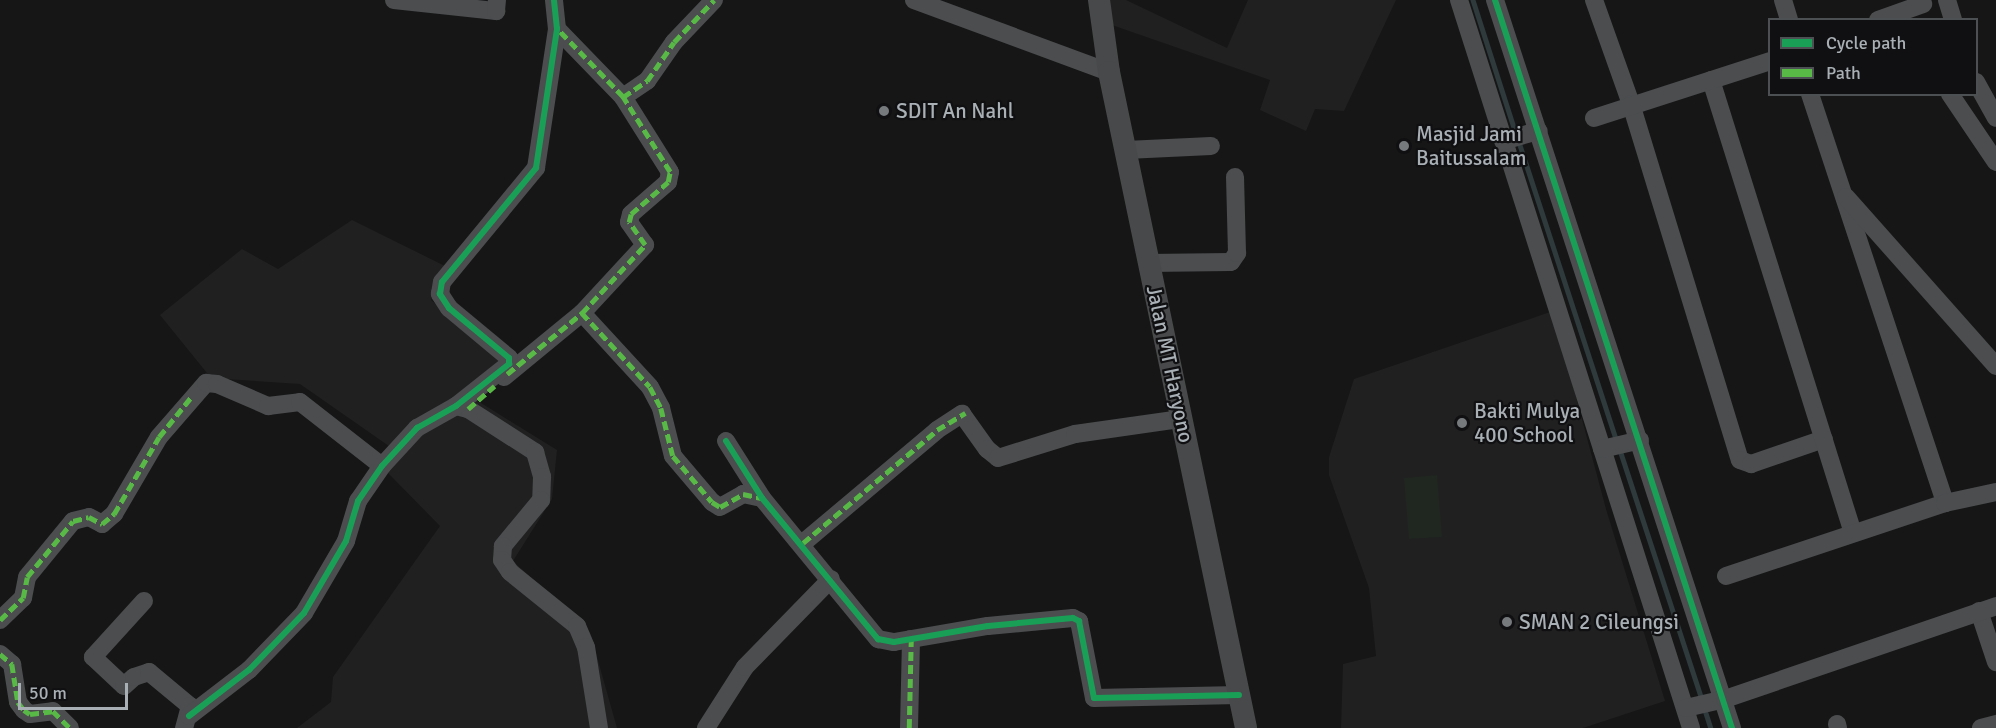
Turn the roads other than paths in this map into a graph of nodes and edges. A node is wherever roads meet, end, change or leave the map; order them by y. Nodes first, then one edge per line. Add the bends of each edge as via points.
1 (394, 0) edge
2 (497, 0) edge
3 (555, 0) edge
4 (714, 0) edge
5 (914, 0) edge
6 (1099, 0) edge
7 (1458, 0) edge
8 (1495, 0) edge
9 (1594, 0) edge
10 (1783, 0) edge
11 (1947, 0) edge
12 (430, 2) edge
13 (1924, 8) edge
14 (1788, 18) edge
15 (1886, 18) edge
16 (1952, 18) edge
17 (557, 29) junction
18 (1768, 62) edge
19 (1109, 72) junction
20 (1711, 80) junction
21 (1978, 84) edge
22 (1811, 96) edge
23 (1951, 96) edge
24 (622, 97) junction
25 (1631, 104) junction
26 (1993, 107) edge
27 (1594, 118) dead end
28 (1520, 136) junction
29 (1211, 147) dead end
30 (1126, 150) junction
31 (1996, 162) edge
32 (1235, 177) dead end
33 (1841, 191) junction
34 (1148, 263) junction
35 (582, 313) junction
36 (1996, 366) edge
37 (462, 408) junction
38 (1181, 419) junction
39 (1824, 439) junction
40 (726, 441) dead end
41 (1635, 441) junction
42 (1604, 449) junction
43 (382, 466) junction
44 (1996, 492) edge
45 (762, 498) junction
46 (1945, 503) junction
47 (1853, 533) junction
48 (803, 543) junction
49 (1726, 576) dead end
50 (831, 579) junction
51 (144, 600) dead end
52 (1987, 609) edge
53 (0, 620) edge
54 (911, 639) junction
55 (0, 654) edge
56 (1996, 662) edge
57 (1239, 695) junction
58 (1719, 700) junction
59 (1689, 707) junction
60 (187, 722) edge
61 (1996, 724) edge
62 (70, 728) edge
63 (599, 728) edge
64 (706, 728) edge
65 (909, 728) edge
66 (1246, 728) edge
67 (1691, 728) edge
68 (1732, 728) edge
69 (1981, 728) edge

1 - 12 street
2 - 12 street via 496,11
3 - 17 street
4 - 24 street via 674,42 647,81
5 - 19 street
6 - 19 main road, Jalan MT Haryono
7 - 28 street
8 - 28 street
9 - 25 street
10 - 14 street
11 - 16 street
13 - 15 street
17 - 24 street
17 - 37 street via 536,168 442,282 440,294 449,308 510,362
18 - 20 street
19 - 30 main road, Jalan MT Haryono
20 - 25 street
20 - 39 street
21 - 26 street
22 - 33 street
23 - 31 street
24 - 35 street via 670,172 668,182 631,214 629,222 645,245
25 - 27 street
25 - 39 street via 1740,460 1751,464
28 - 41 street
28 - 42 street
29 - 30 street
30 - 34 main road, Jalan MT Haryono
32 - 34 street via 1237,253 1231,262
33 - 36 street
33 - 46 street
34 - 38 main road, Jalan MT Haryono
35 - 37 street
35 - 45 street via 650,387 661,408 673,456 711,502 720,507 743,494
37 - 43 street via 417,428
37 - 63 street via 535,452 542,477 541,500 503,546 502,560 510,572 577,626 586,647
38 - 48 street via 1075,434 998,458 962,414 937,430
38 - 57 main road, Jalan MT Haryono
39 - 47 street
40 - 45 street
41 - 42 street
41 - 58 street
42 - 59 street
43 - 53 street via 300,402 268,406 206,383 159,437 114,514 102,525 89,517 73,521 27,577 23,598
43 - 60 street via 358,501 346,541 304,613 249,670
44 - 46 street
45 - 48 street
46 - 47 street
47 - 49 street
48 - 50 street
50 - 54 street via 878,639
50 - 64 street via 745,667
51 - 60 street via 93,657 124,686 149,672 190,706
52 - 56 street
52 - 58 street
54 - 57 street via 1073,618 1078,621 1094,698
54 - 65 street
55 - 62 street via 12,664 18,702 24,710 30,714 53,711
57 - 66 main road, Jalan MT Haryono
58 - 59 street
58 - 68 street
59 - 67 street
61 - 69 street

